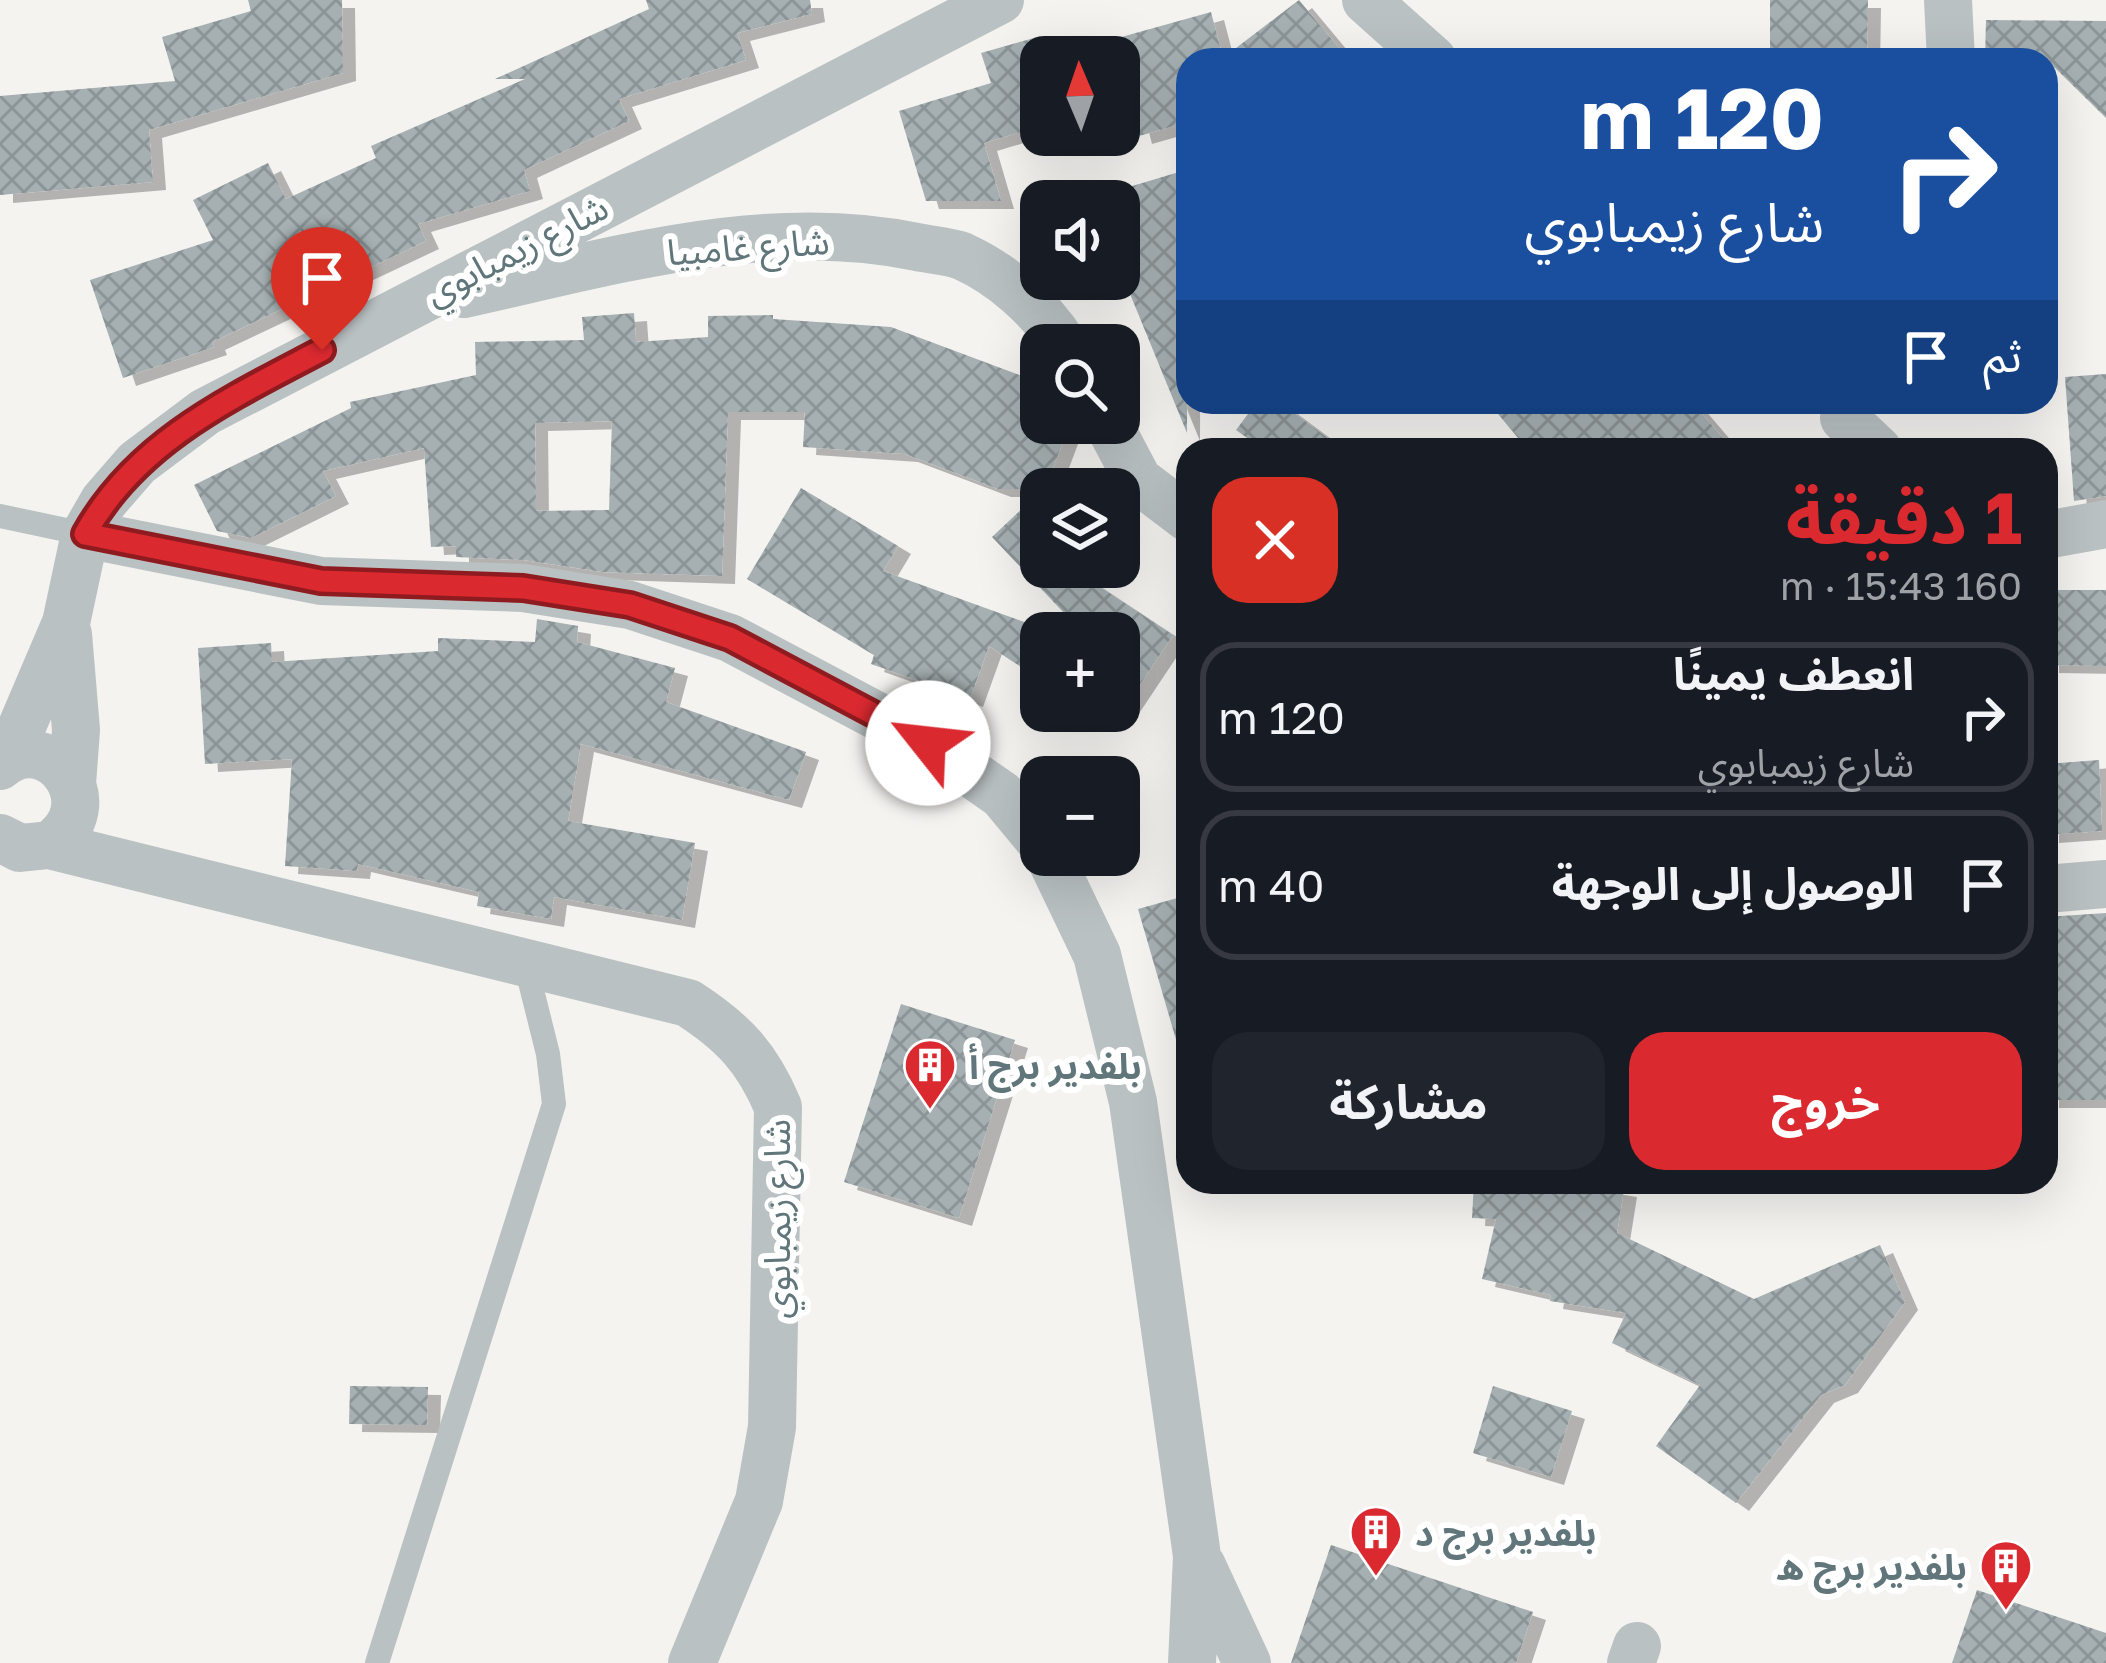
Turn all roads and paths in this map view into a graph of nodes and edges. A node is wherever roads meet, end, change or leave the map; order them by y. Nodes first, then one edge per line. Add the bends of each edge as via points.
1 (1000, 0) edge
2 (1366, 0) edge
3 (1948, 0) edge
4 (1420, 48) edge
5 (1950, 48) edge
6 (400, 309) junction
7 (1051, 324) edge
8 (1119, 444) edge
9 (1176, 509) edge
10 (0, 516) edge
11 (2106, 524) edge
12 (2058, 533) edge
13 (85, 534) junction
14 (66, 623) junction
15 (4, 763) edge
16 (74, 791) junction
17 (1020, 817) edge
18 (0, 838) edge
19 (49, 845) junction
20 (1059, 876) edge
21 (2106, 884) edge
22 (208, 885) junction
23 (2058, 888) edge
24 (526, 966) junction
25 (1197, 1556) junction
26 (377, 1663) edge
27 (692, 1663) edge
28 (1192, 1663) edge
29 (1247, 1663) edge

1 - 6 street, شارع زيمبابوي
2 - 4 street
3 - 5 street
6 - 7 street, شارع غامبيا via 654,252 782,237 875,238 961,256 1040,307
6 - 13 street, شارع زيمبابوي via 205,412 137,463
8 - 9 street via 1138,480
10 - 13 lane
11 - 12 street
13 - 14 street, شارع زيمبابوي
13 - 17 street via 321,581 523,588 630,605 730,638 928,743
14 - 15 street, شارع زيمبابوي
14 - 16 street, شارع زيمبابوي
15 - 16 street via 53,761
16 - 19 street via 73,821
16 - 22 street, شارع زيمبابوي
18 - 19 street, شارع زيمبابوي via 20,848
19 - 22 street, شارع زيمبابوي
20 - 25 street via 1097,955 1133,1102
21 - 23 street
22 - 24 street, شارع زيمبابوي
24 - 26 lane via 554,1104
24 - 27 street, شارع زيمبابوي via 688,1003 736,1034 778,1107 772,1427 759,1501
25 - 28 street
25 - 29 street

